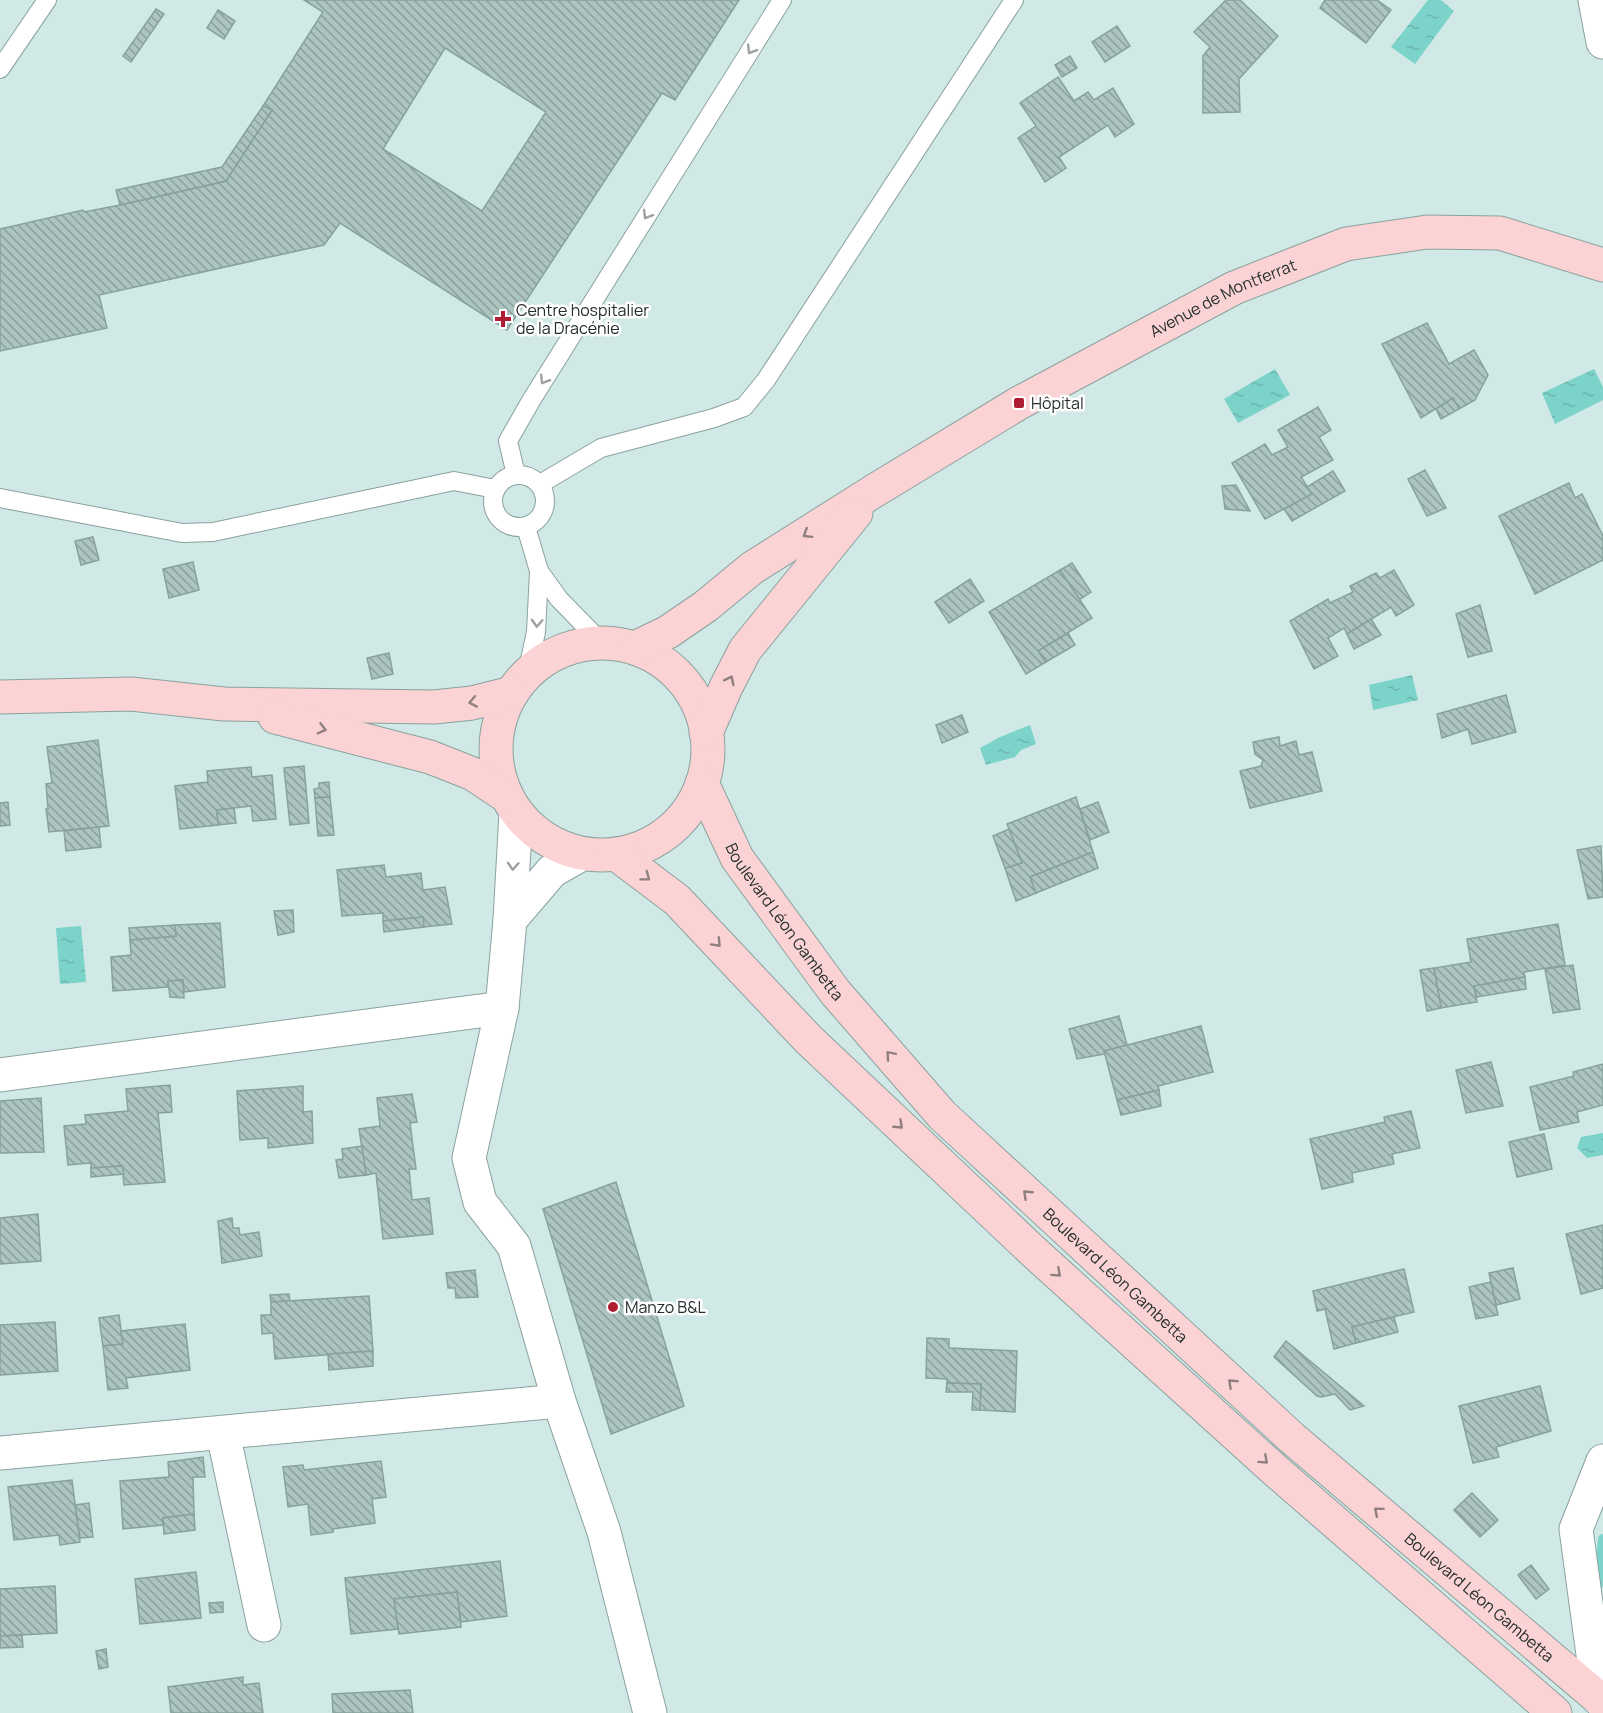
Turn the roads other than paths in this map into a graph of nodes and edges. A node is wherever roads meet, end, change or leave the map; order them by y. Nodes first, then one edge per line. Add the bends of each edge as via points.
1 (47, 0) edge
2 (782, 0) edge
3 (1014, 0) edge
4 (1594, 0) edge
5 (1603, 42) edge
6 (0, 69) edge
7 (1603, 265) edge
8 (516, 475) junction
9 (540, 484) junction
10 (495, 489) junction
11 (874, 491) junction
12 (0, 498) edge
13 (526, 527) junction
14 (539, 571) junction
15 (602, 643) junction
16 (634, 648) junction
17 (519, 683) junction
18 (0, 697) edge
19 (224, 704) junction
20 (706, 733) junction
21 (702, 783) junction
22 (511, 805) junction
23 (582, 854) junction
24 (616, 854) junction
25 (510, 920) junction
26 (502, 1008) junction
27 (0, 1076) edge
28 (560, 1401) junction
29 (223, 1433) junction
30 (0, 1453) edge
31 (1603, 1461) edge
32 (264, 1625) dead end
33 (1601, 1700) edge
34 (650, 1713) edge
35 (1555, 1713) edge

1 - 6 lane
2 -> 8 lane via 508,441
3 - 9 lane via 766,380 744,407 601,448
4 - 5 street
7 - 11 main road, Avenue de Montferrat via 1500,233 1427,232 1346,244 1234,288 1056,382
8 - 9 lane via 534,478
8 - 10 lane
9 - 13 lane via 546,501 544,510
10 - 12 lane via 454,481 213,532 182,533
10 - 13 lane via 497,514 509,526
11 -> 16 main road, Avenue de Montferrat via 753,568 668,632
20 -> 11 main road via 745,650
13 - 14 lane
14 - 15 lane via 559,599
14 -> 17 lane via 537,632
15 - 16 main road
15 - 17 main road via 574,647 549,658
16 - 20 main road via 661,661 683,681 698,705
17 -> 19 main road via 471,703 434,707
17 - 22 main road via 501,717 496,744 498,771
18 - 19 main road via 131,694
19 -> 22 main road via 430,757 473,774
20 - 21 main road via 707,759
21 - 24 main road via 689,810 669,831 644,847
33 -> 21 main road, Boulevard Léon Gambetta via 1292,1438 942,1115 835,992 744,868
22 - 23 main road via 535,832 557,846
22 -> 25 street
23 - 24 main road
23 - 25 street via 552,872
24 -> 35 main road via 677,900 808,1040 1036,1254 1277,1472
25 - 26 street
26 - 27 street
26 - 28 street via 469,1158 480,1202 514,1246
28 - 29 street
28 - 34 street via 604,1532
29 - 30 street
29 - 32 street
31 - 33 street via 1576,1529

